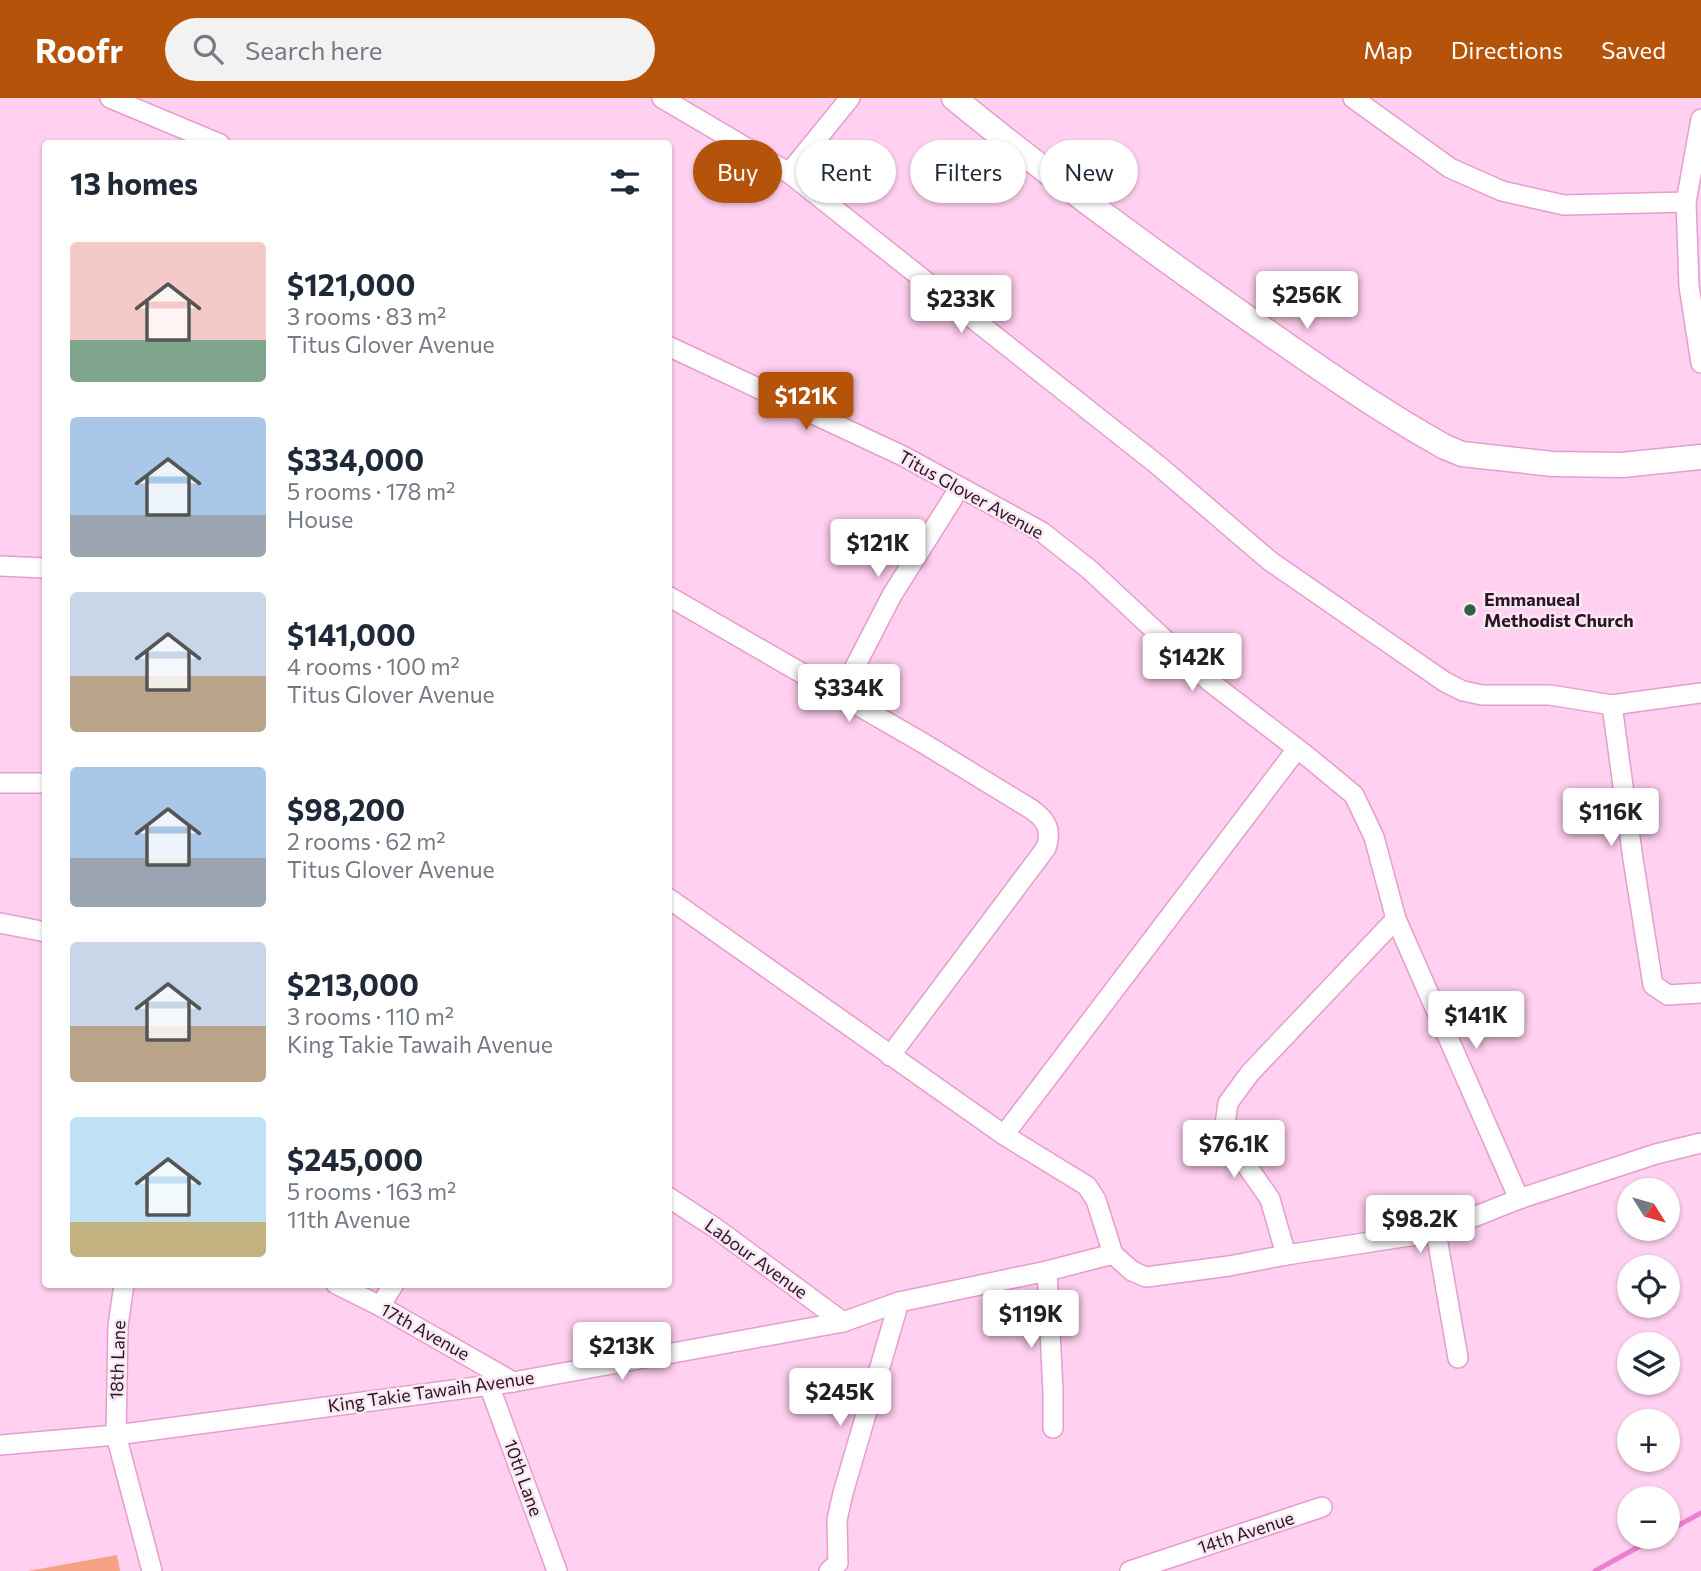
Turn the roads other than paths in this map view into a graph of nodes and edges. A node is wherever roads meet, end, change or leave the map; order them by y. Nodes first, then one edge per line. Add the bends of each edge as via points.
1 (110, 98) edge
2 (662, 98) edge
3 (850, 98) edge
4 (954, 98) edge
5 (1353, 98) edge
6 (1701, 120) edge
7 (210, 140) edge
8 (789, 173) junction
9 (1686, 202) junction
10 (672, 348) edge
11 (1701, 363) edge
12 (1701, 457) edge
13 (960, 487) junction
14 (0, 566) edge
15 (42, 568) edge
16 (672, 598) edge
17 (1701, 693) edge
18 (840, 696) junction
19 (1612, 705) junction
20 (1297, 749) junction
21 (0, 783) edge
22 (42, 783) edge
23 (672, 901) edge
24 (1396, 919) junction
25 (0, 923) edge
26 (42, 931) edge
27 (1701, 993) edge
28 (890, 1056) junction
29 (1004, 1135) junction
30 (1701, 1143) edge
31 (1519, 1199) junction
32 (672, 1201) edge
33 (1436, 1232) junction
34 (1113, 1254) junction
35 (1286, 1255) junction
36 (1047, 1271) junction
37 (123, 1288) edge
38 (344, 1288) edge
39 (391, 1288) edge
40 (900, 1302) junction
41 (380, 1306) junction
42 (843, 1322) junction
43 (1458, 1357) dead end
44 (513, 1382) junction
45 (489, 1385) junction
46 (1053, 1428) dead end
47 (116, 1435) junction
48 (0, 1445) edge
49 (1322, 1507) dead end
50 (836, 1568) edge
51 (152, 1571) edge
52 (556, 1571) edge
53 (1130, 1571) edge

1 - 7 street
2 - 8 street
3 - 8 street
4 - 12 street via 1181,272 1445,447 1462,454 1553,464 1622,465
5 - 9 street via 1451,168 1502,191 1564,205
6 - 9 street
8 - 19 street via 1148,457 1270,561 1445,682 1482,695 1550,695
9 - 11 street via 1689,286
10 - 13 street, Titus Glover Avenue
13 - 18 street via 892,595
13 - 20 street, Titus Glover Avenue via 1042,532 1090,570 1209,681
14 - 15 street
16 - 18 street
17 - 19 street
18 - 28 street via 1031,809 1042,817 1050,835 1046,848
19 - 27 street via 1654,985 1668,995
20 - 24 street, Titus Glover Avenue via 1354,795 1374,838
20 - 29 street
21 - 22 street
23 - 28 street
24 - 31 street, Titus Glover Avenue
24 - 35 street via 1250,1073 1228,1103 1225,1125 1229,1140 1270,1199
25 - 26 street
28 - 29 street
29 - 34 street via 1087,1186
30 - 31 street
31 - 33 street
32 - 42 street, Labour Avenue
33 - 35 street
33 - 43 street
34 - 35 street via 1146,1277
34 - 36 street, King Takie Tawaih Avenue
36 - 40 street, King Takie Tawaih Avenue
36 - 46 street
37 - 47 street, 18th Lane via 118,1326
38 - 41 street, 17th Avenue
39 - 41 street
40 - 42 street, King Takie Tawaih Avenue
40 - 50 street via 843,1493
41 - 44 street, 17th Avenue
42 - 44 street, King Takie Tawaih Avenue
44 - 45 street, King Takie Tawaih Avenue
45 - 47 street, King Takie Tawaih Avenue
45 - 52 street, 10th Lane
47 - 48 street, King Takie Tawaih Avenue
47 - 51 street, 18th Lane
49 - 53 street, 14th Avenue

